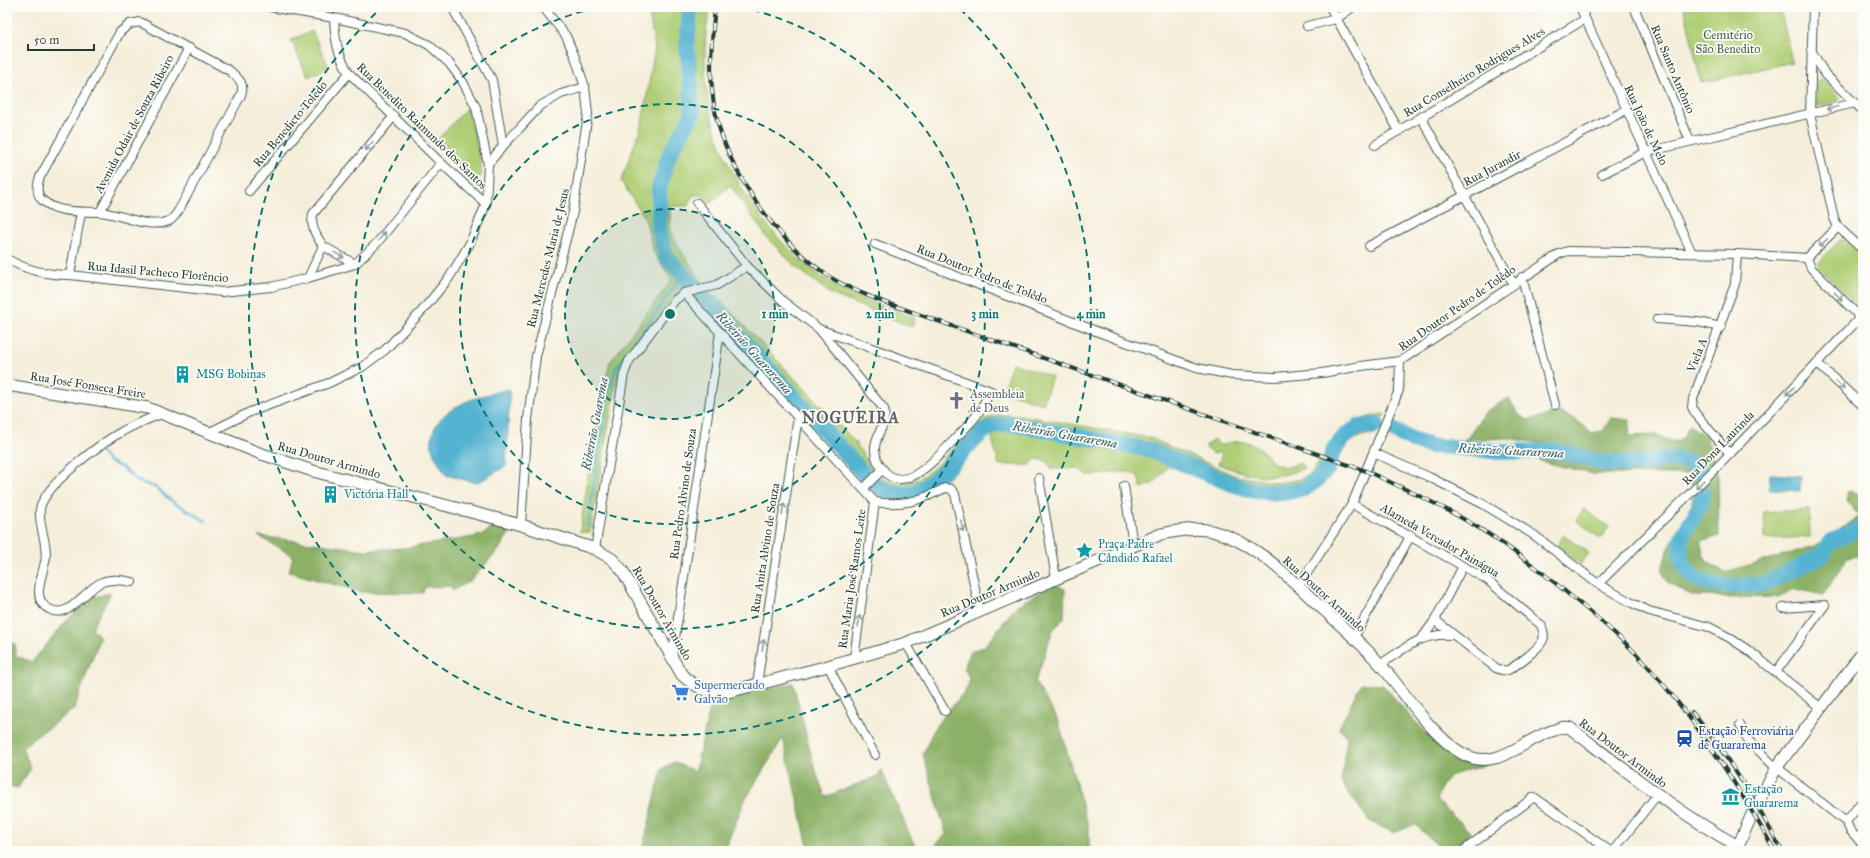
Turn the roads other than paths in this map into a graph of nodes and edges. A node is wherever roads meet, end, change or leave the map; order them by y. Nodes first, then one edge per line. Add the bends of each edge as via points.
1 (270, 7) edge
2 (452, 7) edge
3 (543, 7) edge
4 (1330, 7) edge
5 (1353, 7) edge
6 (1580, 7) edge
7 (1634, 7) edge
8 (1813, 7) edge
9 (334, 18) junction
10 (1336, 19) junction
11 (1585, 19) junction
12 (1307, 26) dead end
13 (189, 48) junction
14 (1811, 50) junction
15 (348, 73) junction
16 (1825, 74) junction
17 (1810, 78) junction
18 (585, 87) junction
19 (1854, 103) junction
20 (1626, 110) junction
21 (1863, 111) edge
22 (1810, 114) junction
23 (394, 116) junction
24 (1421, 117) junction
25 (1398, 132) junction
26 (1690, 141) junction
27 (1374, 145) dead end
28 (502, 146) junction
29 (1646, 152) junction
30 (441, 163) junction
31 (488, 164) junction
32 (1602, 174) dead end
33 (249, 191) dead end
34 (1464, 196) junction
35 (697, 203) dead end
36 (486, 204) junction
37 (81, 212) junction
38 (100, 212) junction
39 (1838, 228) junction
40 (875, 244) dead end
41 (323, 246) junction
42 (1369, 246) dead end
43 (1863, 250) edge
44 (1692, 254) junction
45 (1737, 254) junction
46 (1807, 258) junction
47 (7, 259) edge
48 (355, 264) junction
49 (748, 266) junction
50 (70, 275) junction
51 (1522, 277) junction
52 (308, 278) junction
53 (1513, 283) junction
54 (687, 292) junction
55 (1657, 318) dead end
56 (1720, 327) junction
57 (819, 328) junction
58 (720, 332) junction
59 (1400, 361) junction
60 (1817, 363) junction
61 (7, 385) edge
62 (1555, 405) dead end
63 (1863, 406) edge
64 (161, 414) junction
65 (798, 417) junction
66 (208, 433) junction
67 (1374, 453) junction
68 (1730, 454) junction
69 (882, 471) junction
70 (1039, 478) dead end
71 (1124, 486) dead end
72 (864, 487) junction
73 (875, 502) junction
74 (1352, 504) junction
75 (522, 525) junction
76 (1411, 535) junction
77 (1133, 545) junction
78 (595, 549) junction
79 (1463, 566) junction
80 (1056, 578) junction
81 (132, 582) dead end
82 (1598, 584) junction
83 (1298, 587) junction
84 (1783, 608) dead end
85 (980, 612) junction
86 (1435, 620) junction
87 (1452, 635) junction
88 (1354, 637) junction
89 (1422, 638) junction
90 (906, 643) junction
91 (1863, 652) edge
92 (672, 659) junction
93 (854, 659) junction
94 (1381, 664) junction
95 (828, 666) junction
96 (1776, 672) junction
97 (757, 684) junction
98 (1821, 708) junction
99 (945, 711) dead end
100 (1740, 725) dead end
101 (875, 755) dead end
102 (1777, 767) junction
103 (1657, 795) junction
104 (1863, 800) edge
105 (1846, 822) junction
106 (1863, 844) edge
107 (1737, 848) edge
108 (1463, 851) edge
109 (1612, 851) edge

1 - 9 street
2 - 28 street via 492,80
3 - 18 street, Rua Mercedes Maria de Jesus via 566,36
4 - 10 street
5 - 10 street
6 - 11 street, Rua João de Melo
7 - 26 street, Rua Santo Antônio
8 - 14 street
9 - 15 street, Rua Benedito Raimundo dos Santos via 336,44
9 - 31 street via 405,33 429,45 449,63 476,107
10 - 12 street
10 - 25 street
11 - 20 street, Rua João de Melo
11 - 24 street, Rua Conselheiro Rodrigues Alves
13 - 37 street via 140,22 130,24 120,32 38,184 42,200 55,208
13 - 38 street, Avenida Odair de Souza Ribeiro
13 - 38 street via 230,71 241,81 244,88 183,203 169,221 154,224
14 - 16 street
14 - 17 street
15 - 23 street, Rua Benedito Raimundo dos Santos
15 - 33 street, Rua Benedicto Toledo
16 - 17 street via 1818,73
16 - 19 street
17 - 22 street
18 - 28 street via 561,94 540,106
18 - 75 street, Rua Mercedes Maria de Jesus via 588,114 573,212 536,356 528,419
19 - 21 street
19 -> 22 street
20 - 29 street, Rua João de Melo
20 - 34 street, Rua Jurandir
22 - 26 street
22 - 39 street
23 - 30 street, Rua Benedito Raimundo dos Santos
23 -> 41 street via 313,214 313,230
24 - 25 street, Rua Conselheiro Rodrigues Alves
24 - 34 street
25 - 27 street, Rua Conselheiro Rodrigues Alves
26 - 29 street
28 - 31 street
29 - 32 street
29 - 44 street, Rua João de Melo
30 - 36 street, Rua Benedito Raimundo dos Santos
48 -> 30 street via 377,243
31 - 36 street
34 - 42 street, Rua Jurandir
34 - 53 street
35 - 49 street
36 - 66 street via 470,243 449,278 385,350 362,367 329,383 250,412
37 - 38 street
37 - 50 street
39 - 43 street
39 -> 46 street
40 - 59 street, Rua Doutor Pedro de Tolêdo via 1080,326 1197,368 1232,375 1275,377
41 -> 48 street
41 - 52 street
44 - 45 street, Rua Doutor Pedro de Tolêdo
44 - 51 street, Rua Doutor Pedro de Tolêdo via 1568,252 1559,254
45 - 46 street, Rua Doutor Pedro de Tolêdo
45 - 56 street, Viela A via 1735,284
46 -> 60 street, Rua Dona Laurinda via 1811,268 1857,314 1858,320
47 - 50 street, Rua Idasil Pacheco Florêncio via 40,273
48 - 52 street, Rua Idasil Pacheco Florêncio
49 - 54 street via 717,285
49 - 57 street via 784,302
50 - 52 street, Rua Idasil Pacheco Florêncio via 222,292 271,287
51 - 53 street, Rua Doutor Pedro de Tolêdo
51 - 62 street
53 - 59 street, Rua Doutor Pedro de Tolêdo
54 - 58 street
54 - 78 street via 675,300 629,361 624,374
55 - 56 street
56 - 68 street, Viela A via 1692,407
57 - 69 street via 884,409 886,417 874,449
57 - 69 street via 990,391 976,415 931,464 917,475 899,479
58 - 65 street
58 - 92 street, Rua Pedro Alvino de Souza
59 - 67 street via 1399,390
60 -> 63 street
60 -> 68 street, Rua Dona Laurinda
61 - 64 street, Rua José Fonseca Freire via 148,408
64 - 66 street, Rua José Fonseca Freire
64 - 81 street via 123,431 90,453 49,489 40,510 46,560 38,594 49,610 62,611 74,606 87,592 102,582 118,579
65 - 72 street
97 -> 65 street, Rua Anita Alvino de Souza
66 - 75 street, Rua Doutor Armindo via 313,471
67 - 74 street
67 - 82 street via 1483,504 1534,534
68 -> 82 street, Rua Dona Laurinda
69 - 72 street
70 - 80 street
71 - 77 street
72 - 73 street
73 -> 85 street via 904,504 944,488 951,489 955,494
93 -> 73 street, Rua Maria José Ramos Leite
74 - 76 street, Alameda Vereador Painágua
74 - 83 street
75 - 78 street, Rua Doutor Armindo
76 - 79 street, Alameda Vereador Painágua
76 - 88 street
77 - 80 street, Rua Doutor Armindo
77 - 83 street, Rua Doutor Armindo via 1161,534 1196,529 1211,531 1250,547
78 - 92 street, Rua Doutor Armindo via 612,559 622,570
79 - 86 street
79 - 87 street, Alameda Vereador Painágua via 1502,590 1541,625 1544,638 1535,650 1512,667 1501,670
80 - 85 street, Rua Doutor Armindo
82 - 96 street via 1649,611 1709,627 1733,640
83 - 88 street, Rua Doutor Armindo
84 - 96 street via 1824,605
85 - 90 street, Rua Doutor Armindo
86 - 87 street, Alameda Vereador Painágua
86 - 89 street
87 - 89 street
88 - 94 street, Rua Doutor Armindo
89 - 94 street
90 - 93 street, Rua Doutor Armindo
90 - 99 street
91 - 98 street
92 - 97 street, Rua Doutor Armindo via 682,675 692,684 714,692 728,692
93 - 95 street, Rua Doutor Armindo
94 - 103 street, Rua Doutor Armindo via 1430,725 1463,754 1483,760 1496,758 1546,732 1570,728
95 - 97 street, Rua Doutor Armindo
95 - 101 street
96 - 98 street
98 - 102 street
100 - 102 street via 1748,740
102 - 105 street
102 - 107 street
103 - 107 street, Rua Doutor Armindo
103 - 109 street
104 - 105 street
105 - 106 street
108 - 109 street via 1534,798

